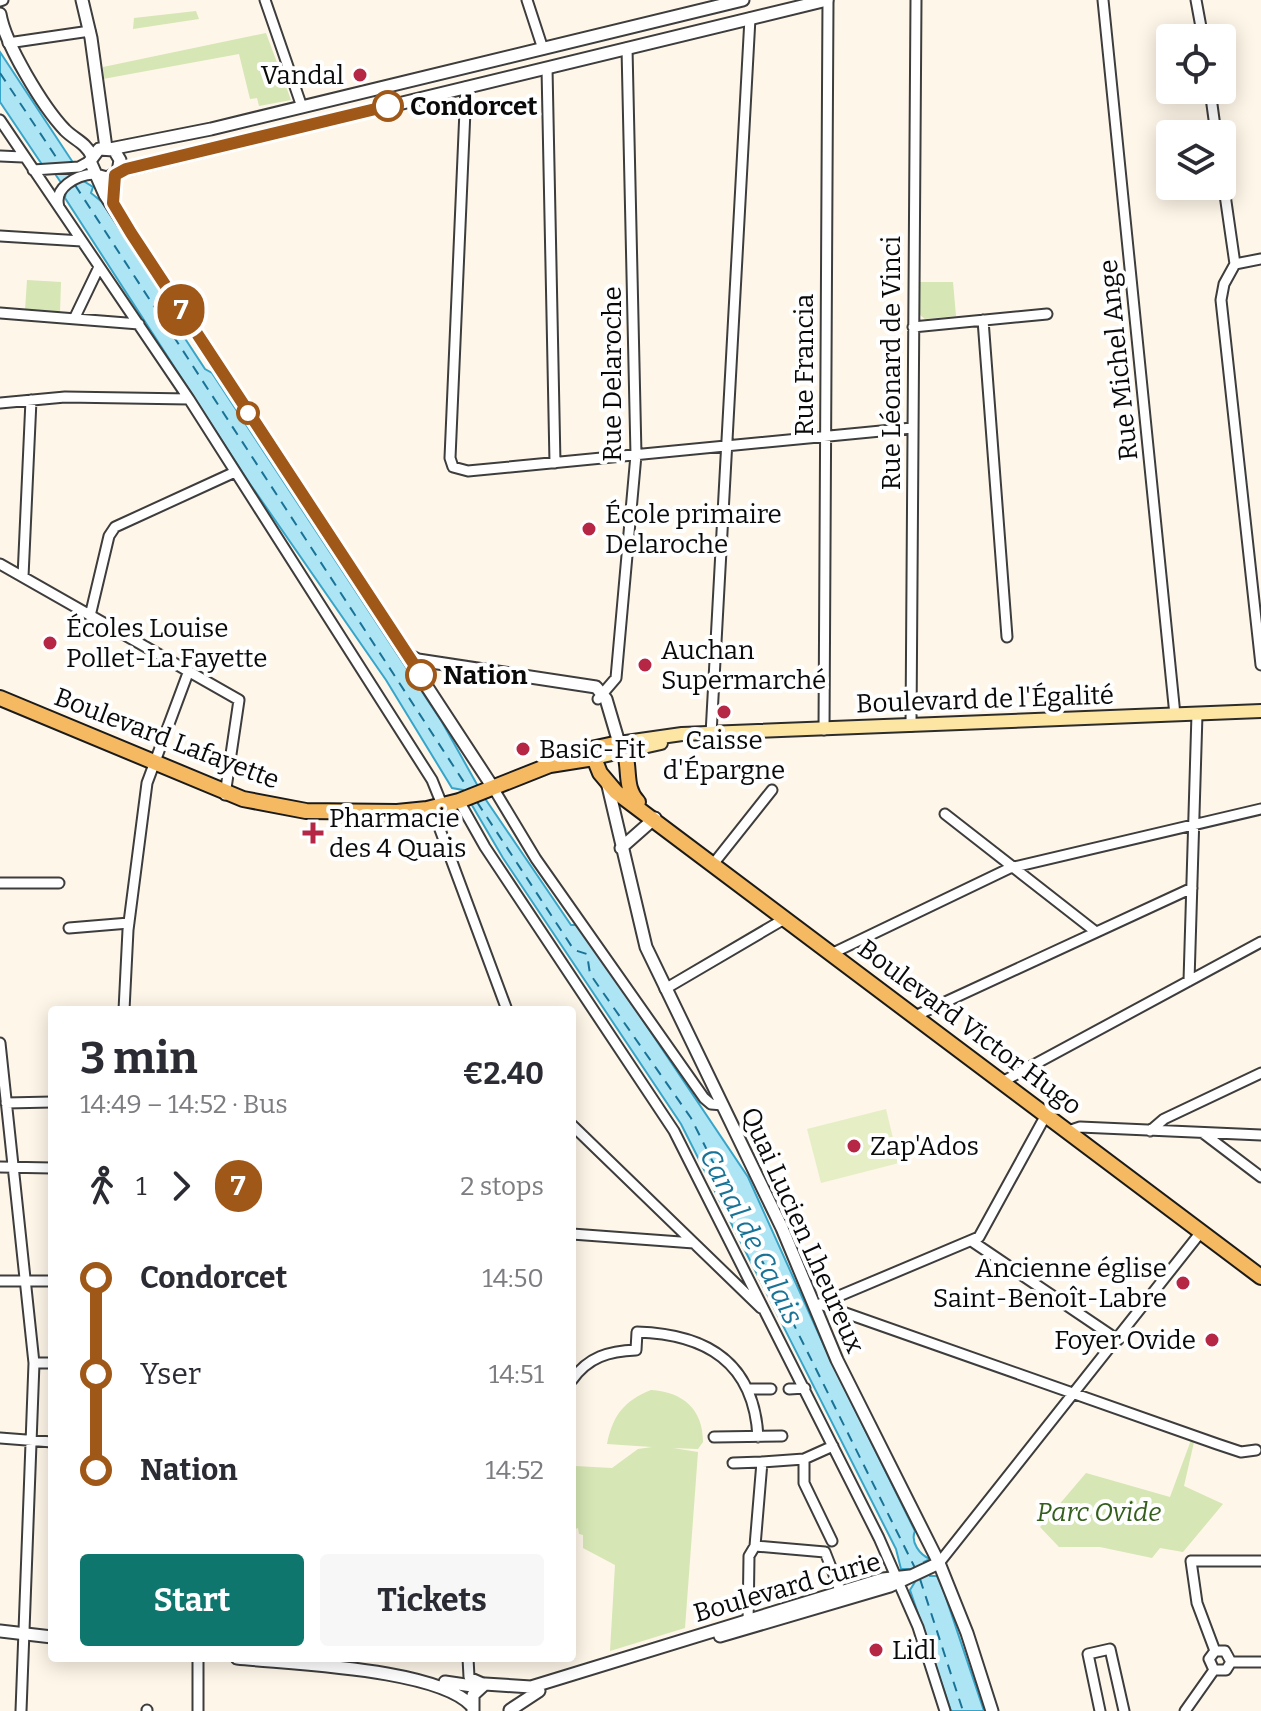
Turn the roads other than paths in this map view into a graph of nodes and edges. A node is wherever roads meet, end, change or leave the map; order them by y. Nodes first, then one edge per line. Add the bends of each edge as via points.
1 (82, 0) edge
2 (265, 0) edge
3 (527, 0) edge
4 (743, 0) edge
5 (828, 0) edge
6 (916, 0) edge
7 (1103, 0) edge
8 (1196, 0) edge
9 (705, 4) edge
10 (0, 14) edge
11 (750, 18) junction
12 (1200, 24) edge
13 (90, 31) junction
14 (615, 31) junction
15 (8, 43) junction
16 (627, 48) junction
17 (543, 49) junction
18 (547, 68) junction
19 (466, 87) junction
20 (349, 95) junction
21 (302, 107) junction
22 (354, 114) junction
23 (0, 120) edge
24 (108, 148) junction
25 (0, 156) edge
26 (23, 157) junction
27 (91, 158) junction
28 (39, 170) junction
29 (78, 172) junction
30 (95, 174) junction
31 (116, 174) junction
32 (1226, 200) edge
33 (115, 208) junction
34 (61, 210) junction
35 (0, 236) edge
36 (82, 241) junction
37 (1261, 259) edge
38 (1235, 264) junction
39 (99, 267) junction
40 (0, 313) edge
41 (1047, 314) dead end
42 (75, 317) junction
43 (983, 320) junction
44 (139, 324) junction
45 (913, 327) junction
46 (189, 399) junction
47 (31, 400) junction
48 (0, 403) edge
49 (912, 428) junction
50 (826, 436) junction
51 (728, 446) junction
52 (636, 455) junction
53 (555, 463) junction
54 (235, 472) junction
55 (0, 564) edge
56 (23, 577) junction
57 (90, 616) junction
58 (1007, 637) dead end
59 (1260, 651) edge
60 (407, 654) junction
61 (1261, 665) edge
62 (188, 673) junction
63 (601, 696) junction
64 (0, 698) edge
65 (0, 706) edge
66 (1261, 711) edge
67 (1197, 714) junction
68 (1175, 715) junction
69 (911, 726) junction
70 (824, 730) junction
71 (711, 734) junction
72 (612, 751) junction
73 (152, 765) junction
74 (604, 780) junction
75 (492, 786) junction
76 (772, 790) dead end
77 (225, 795) junction
78 (459, 801) junction
79 (438, 809) junction
80 (1261, 809) edge
81 (945, 814) dead end
82 (652, 816) junction
83 (1194, 824) junction
84 (621, 848) junction
85 (714, 863) junction
86 (1013, 868) junction
87 (0, 883) edge
88 (59, 883) dead end
89 (1192, 888) junction
90 (786, 918) junction
91 (129, 923) junction
92 (69, 928) dead end
93 (1096, 932) junction
94 (1261, 942) edge
95 (833, 953) junction
96 (1189, 981) junction
97 (665, 989) junction
98 (124, 1006) edge
99 (506, 1006) edge
100 (915, 1016) junction
101 (0, 1045) edge
102 (1261, 1073) edge
103 (1002, 1082) junction
104 (48, 1102) edge
105 (6, 1103) junction
106 (723, 1105) junction
107 (1046, 1115) junction
108 (576, 1129) edge
109 (1068, 1131) junction
110 (1150, 1131) junction
111 (1203, 1133) junction
112 (1261, 1135) edge
113 (0, 1167) edge
114 (13, 1168) junction
115 (48, 1168) edge
116 (1261, 1177) edge
117 (1201, 1232) junction
118 (576, 1234) edge
119 (973, 1242) junction
120 (694, 1243) junction
121 (1261, 1277) edge
122 (0, 1281) edge
123 (26, 1281) junction
124 (48, 1281) edge
125 (817, 1306) junction
126 (769, 1316) junction
127 (1118, 1340) junction
128 (34, 1363) junction
129 (48, 1363) edge
130 (576, 1376) edge
131 (805, 1388) junction
132 (747, 1389) junction
133 (771, 1389) dead end
134 (789, 1389) dead end
135 (1075, 1392) junction
136 (782, 1436) dead end
137 (714, 1437) dead end
138 (758, 1437) junction
139 (0, 1438) edge
140 (32, 1440) junction
141 (48, 1442) edge
142 (833, 1446) junction
143 (1259, 1450) edge
144 (804, 1459) junction
145 (762, 1462) junction
146 (733, 1463) dead end
147 (832, 1541) dead end
148 (755, 1546) junction
149 (1261, 1561) edge
150 (939, 1563) junction
151 (901, 1579) junction
152 (842, 1596) junction
153 (748, 1625) junction
154 (0, 1631) edge
155 (24, 1633) junction
156 (48, 1636) edge
157 (1215, 1651) junction
158 (198, 1662) edge
159 (299, 1662) edge
160 (467, 1662) edge
161 (468, 1662) edge
162 (1231, 1662) junction
163 (1261, 1662) edge
164 (1214, 1670) junction
165 (385, 1675) junction
166 (445, 1682) junction
167 (501, 1685) junction
168 (482, 1686) junction
169 (472, 1709) edge
170 (509, 1710) edge
171 (21, 1711) edge
172 (198, 1711) edge
173 (945, 1711) edge
174 (991, 1711) edge
175 (1100, 1711) edge
176 (1124, 1711) edge
177 (1185, 1711) edge

1 - 13 street
2 - 21 street
3 - 17 street
4 - 9 street
5 - 11 street
5 - 50 street, Rue Francia
6 - 45 street, Rue Léonard de Vinci
7 - 68 street, Rue Michel Ange
8 - 12 street
9 - 14 street
10 - 15 street
11 - 16 street
11 - 51 street
13 - 15 street
13 - 24 street
14 - 16 street
14 - 17 street
15 - 27 street via 63,127 85,143
16 - 18 street
16 - 52 street, Rue Delaroche
17 - 18 street
17 - 20 street
18 - 19 street
18 - 53 street
19 - 22 street
19 - 53 street via 450,458 453,467 464,471
20 - 21 street
20 - 22 street
21 - 24 street
22 - 31 street
23 - 26 street
24 - 27 street
24 - 31 street via 120,158
25 - 26 street
26 - 28 street
27 - 29 street
27 - 30 street
28 - 29 street
28 - 34 street
29 - 30 street
29 - 34 street via 57,196
30 - 31 street
30 - 33 street
31 - 33 street
32 - 38 street
33 - 60 street
34 - 36 street
35 - 36 street
36 - 39 street
37 - 38 street
38 - 59 street via 1221,300
39 - 42 street
39 - 44 street
40 - 42 street
41 - 43 street
42 - 44 street
43 - 45 street
43 - 58 street
44 - 46 street
45 - 49 street, Rue Léonard de Vinci
46 - 47 street
46 - 54 street
47 - 48 street
47 - 56 street
49 - 50 street
49 - 69 street, Rue Léonard de Vinci
50 - 51 street
50 - 70 street, Rue Francia
51 - 52 street
51 - 71 street
52 - 53 street
52 - 63 street, Rue Delaroche via 616,678
54 - 57 street via 115,527
54 - 79 street via 432,780
55 - 56 street
56 - 57 street
57 - 62 street
59 - 61 street
60 - 63 street via 585,686
60 - 75 street
62 - 73 street
62 - 77 street via 239,700
63 - 72 street
64 - 73 main road, Boulevard Lafayette
65 - 73 main road, Boulevard Lafayette
66 - 67 main road, Boulevard de l'Égalité
67 - 68 main road, Boulevard de l'Égalité
67 - 83 street
68 - 69 main road, Boulevard de l'Égalité
69 - 70 main road, Boulevard de l'Égalité
70 - 71 main road, Boulevard de l'Égalité
71 - 72 main road, Boulevard de l'Égalité
72 - 74 main road, Boulevard Victor Hugo
72 - 75 main road, Boulevard de l'Égalité
72 - 75 main road, Boulevard de l'Égalité via 544,759 516,769
72 - 82 main road, Boulevard Victor Hugo via 628,789
73 - 77 main road, Boulevard Lafayette
73 - 91 street
74 - 82 main road, Boulevard Victor Hugo
74 - 84 street
75 - 78 main road, Boulevard Lafayette
75 - 106 street, Quai Lucien Lheureux via 536,859 704,1098
76 - 85 street
77 - 79 main road, Boulevard Lafayette via 260,810 336,820 395,821
78 - 79 main road, Boulevard Lafayette
78 - 126 street via 668,1121
79 - 99 street
80 - 83 street
81 - 86 street
82 - 84 street
82 - 85 main road, Boulevard Victor Hugo
83 - 86 street
83 - 89 street
84 - 97 street via 642,937
85 - 90 main road, Boulevard Victor Hugo
86 - 93 street
86 - 95 street
87 - 88 street
89 - 93 street
89 - 96 street
90 - 95 main road, Boulevard Victor Hugo
90 - 97 street
91 - 92 street
91 - 98 street
93 - 100 street
94 - 96 street
95 - 100 main road, Boulevard Victor Hugo
96 - 103 street
97 - 106 street
100 - 103 main road, Boulevard Victor Hugo
101 - 105 street
102 - 110 street via 1164,1119
103 - 107 main road, Boulevard Victor Hugo
104 - 105 street
105 - 114 street
106 - 125 street, Quai Lucien Lheureux
107 - 109 main road, Boulevard Victor Hugo
107 - 119 street via 985,1231
108 - 120 street
109 - 110 street
109 - 117 main road, Boulevard Victor Hugo
110 - 111 street
111 - 112 street
111 - 116 street
113 - 114 street
114 - 115 street
114 - 123 street
117 - 121 main road, Boulevard Victor Hugo
117 - 127 street
118 - 120 street
119 - 125 street
119 - 127 street
120 - 126 street
122 - 123 street
123 - 124 street
123 - 128 street
125 - 135 street
125 - 150 street, Quai Lucien Lheureux
126 - 131 street
127 - 135 street
128 - 129 street
128 - 140 street
130 - 132 street via 604,1354 636,1350 637,1332 653,1332 714,1350
131 - 134 street
131 - 142 street
132 - 133 street
132 - 138 street
135 - 143 street via 1241,1452
135 - 150 street
136 - 138 street
137 - 138 street
139 - 140 street
140 - 141 street
140 - 155 street
142 - 144 street
142 - 151 street
144 - 145 street
144 - 147 street via 804,1483
145 - 146 street
145 - 148 street
148 - 152 street via 825,1552
148 - 153 street via 749,1556
149 - 157 street via 1191,1561 1197,1603
150 - 151 street, Boulevard Curie
150 - 174 street, Quai Lucien Lheureux
151 - 152 street, Boulevard Curie
151 - 173 street
152 - 153 street, Boulevard Curie
153 - 167 street, Boulevard Curie via 537,1685
153 - 170 street, Boulevard Curie via 538,1691
154 - 155 street
155 - 156 street
155 - 171 street
157 - 162 street via 1227,1652
157 - 164 street via 1209,1659
158 - 172 street
159 - 165 street
160 - 166 street via 460,1676
161 - 168 street via 469,1677
162 - 163 street
162 - 164 street via 1224,1671
164 - 177 street
165 - 166 street
165 - 169 street via 434,1685 457,1694
166 - 168 street
167 - 168 street, Boulevard Curie
167 - 170 street via 510,1696
168 - 169 street via 473,1695
175 - 176 street via 1088,1654 1110,1649

